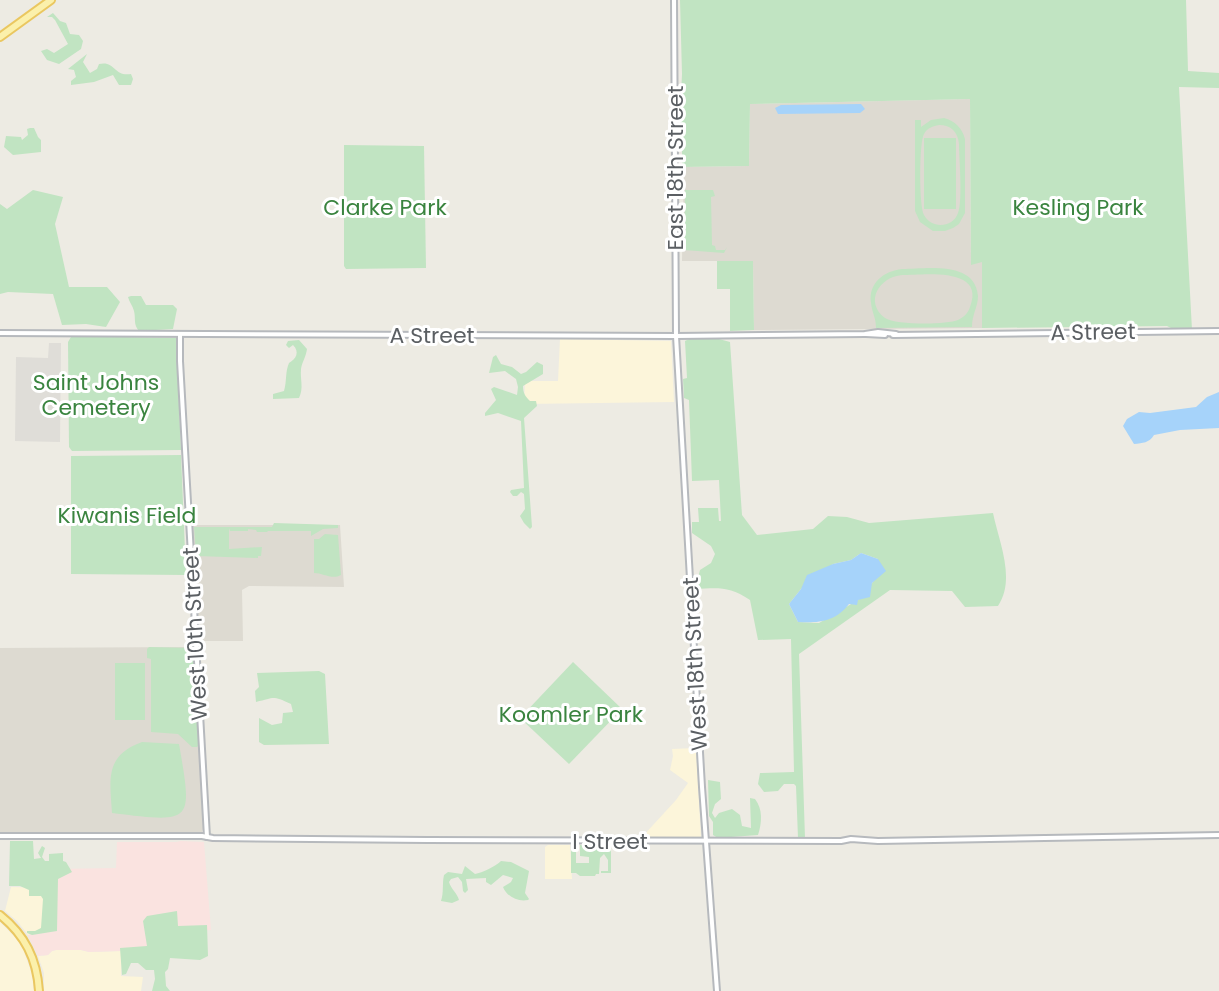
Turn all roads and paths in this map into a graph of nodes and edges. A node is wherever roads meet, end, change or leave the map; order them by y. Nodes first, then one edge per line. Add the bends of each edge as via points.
1 (51, 0) edge
2 (674, 0) edge
3 (0, 37) edge
4 (1219, 331) edge
5 (0, 333) edge
6 (180, 334) junction
7 (676, 336) junction
8 (1219, 835) edge
9 (0, 836) edge
10 (207, 837) junction
11 (706, 842) junction
12 (0, 915) edge
13 (39, 991) edge
14 (717, 991) edge

1 - 3 main road
2 - 7 street, East 18th Street
4 - 7 street, A Street
5 - 6 street, A Street
6 - 7 street, A Street
6 - 10 street, West 10th Street
7 - 11 street, West 18th Street
8 - 11 street, I Street
9 - 10 street, I Street
10 - 11 street, I Street
11 - 14 street, West 18th Street
12 - 13 main road via 26,943

